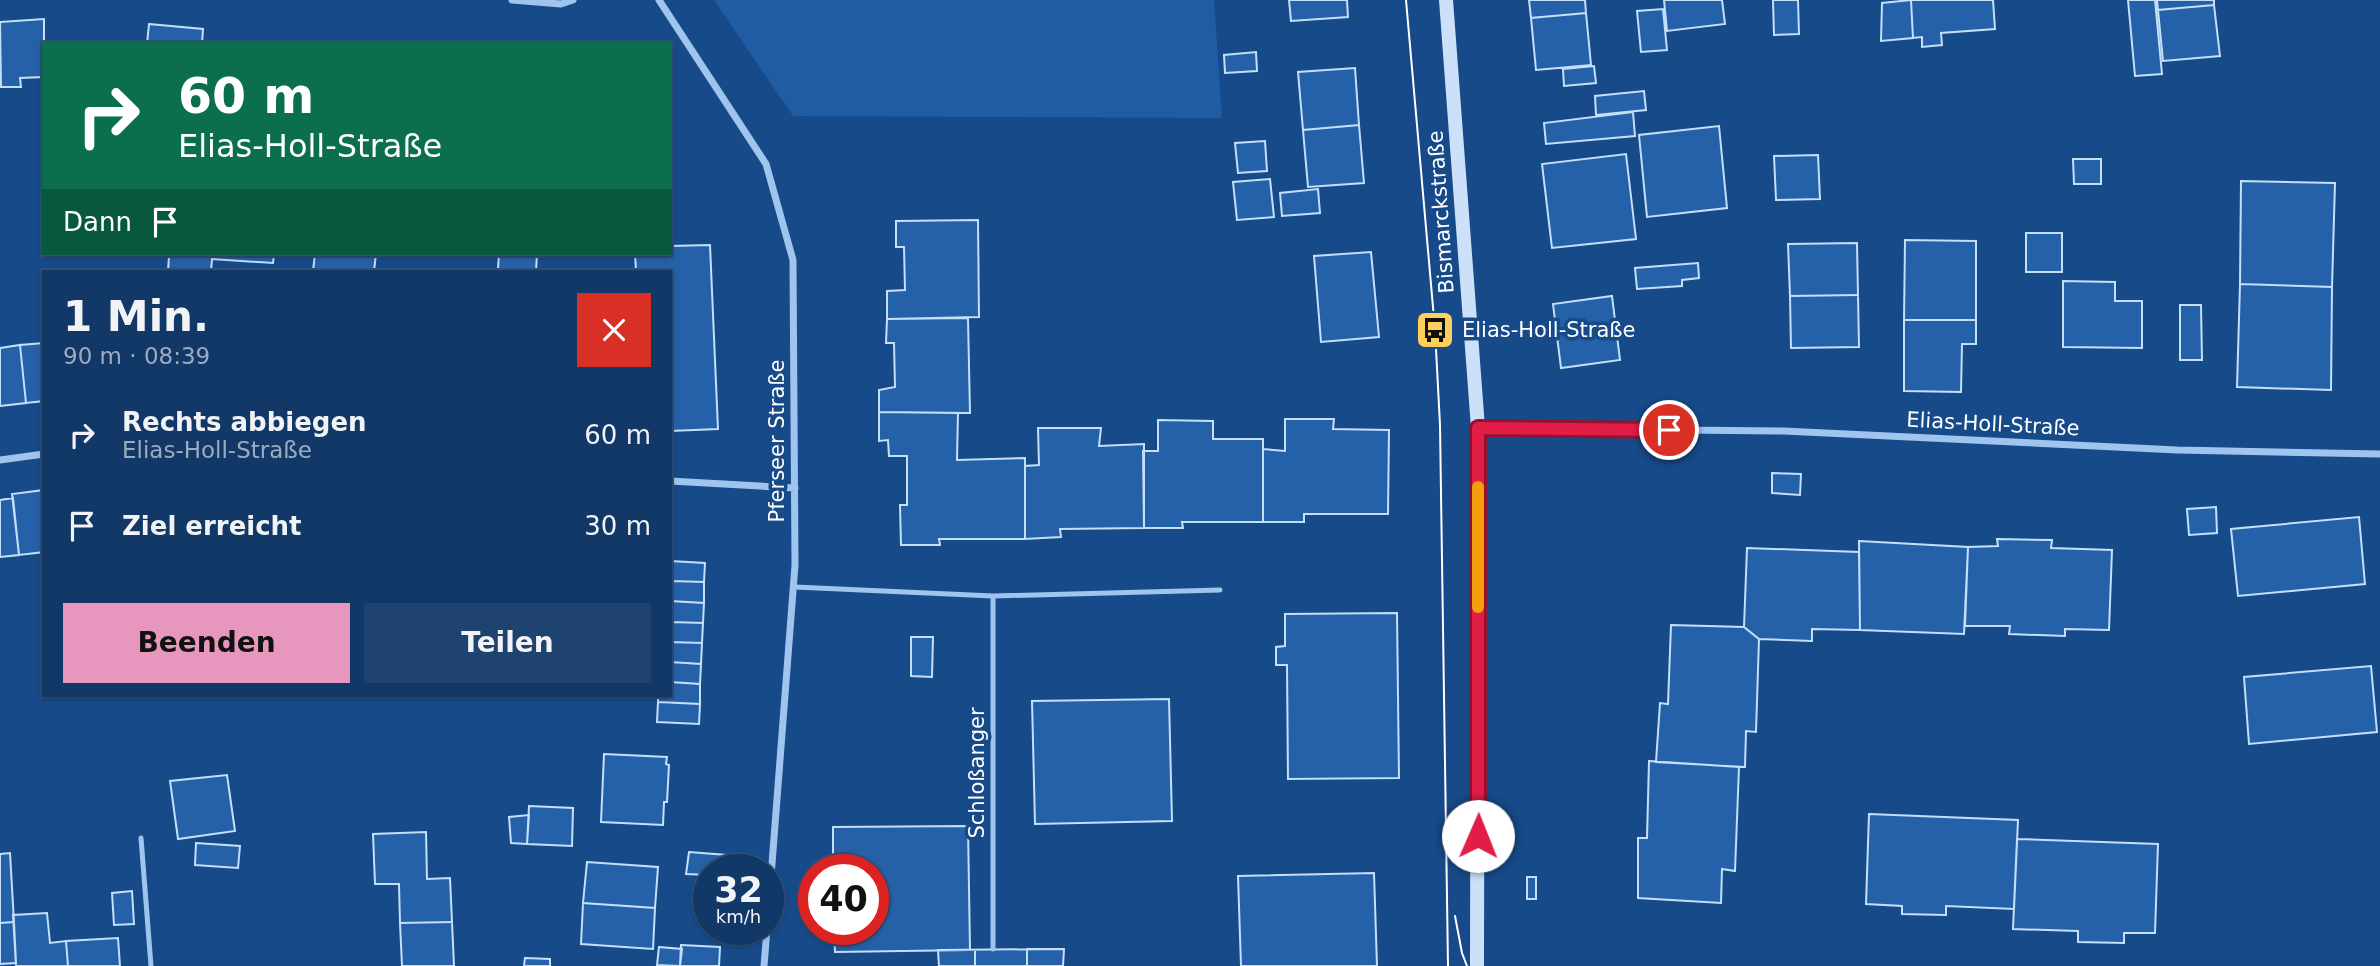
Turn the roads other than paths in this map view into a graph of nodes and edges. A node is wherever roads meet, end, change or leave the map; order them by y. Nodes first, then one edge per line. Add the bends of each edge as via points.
1 (512, 0) edge
2 (573, 0) edge
3 (659, 0) edge
4 (1446, 0) edge
5 (1478, 428) junction
6 (42, 454) edge
7 (2380, 454) edge
8 (0, 460) edge
9 (672, 481) edge
10 (795, 488) junction
11 (794, 587) junction
12 (1220, 590) dead end
13 (993, 596) junction
14 (141, 838) dead end
15 (773, 854) edge
16 (766, 945) edge
17 (993, 949) dead end
18 (151, 966) edge
19 (764, 966) edge
20 (1477, 966) edge

1 - 2 street via 561,4
3 - 10 street, Pferseer Straße via 766,164 793,260
4 - 5 street, Bismarckstraße
5 - 7 street, Elias-Holl-Straße via 1784,431 2177,450
5 - 20 street, Bismarckstraße
6 - 8 street
9 - 10 street
10 - 11 street, Pferseer Straße
11 - 13 lane
11 - 15 street, Pferseer Straße
12 - 13 lane
13 - 17 lane, Schloßanger
14 - 18 lane
16 - 19 street

